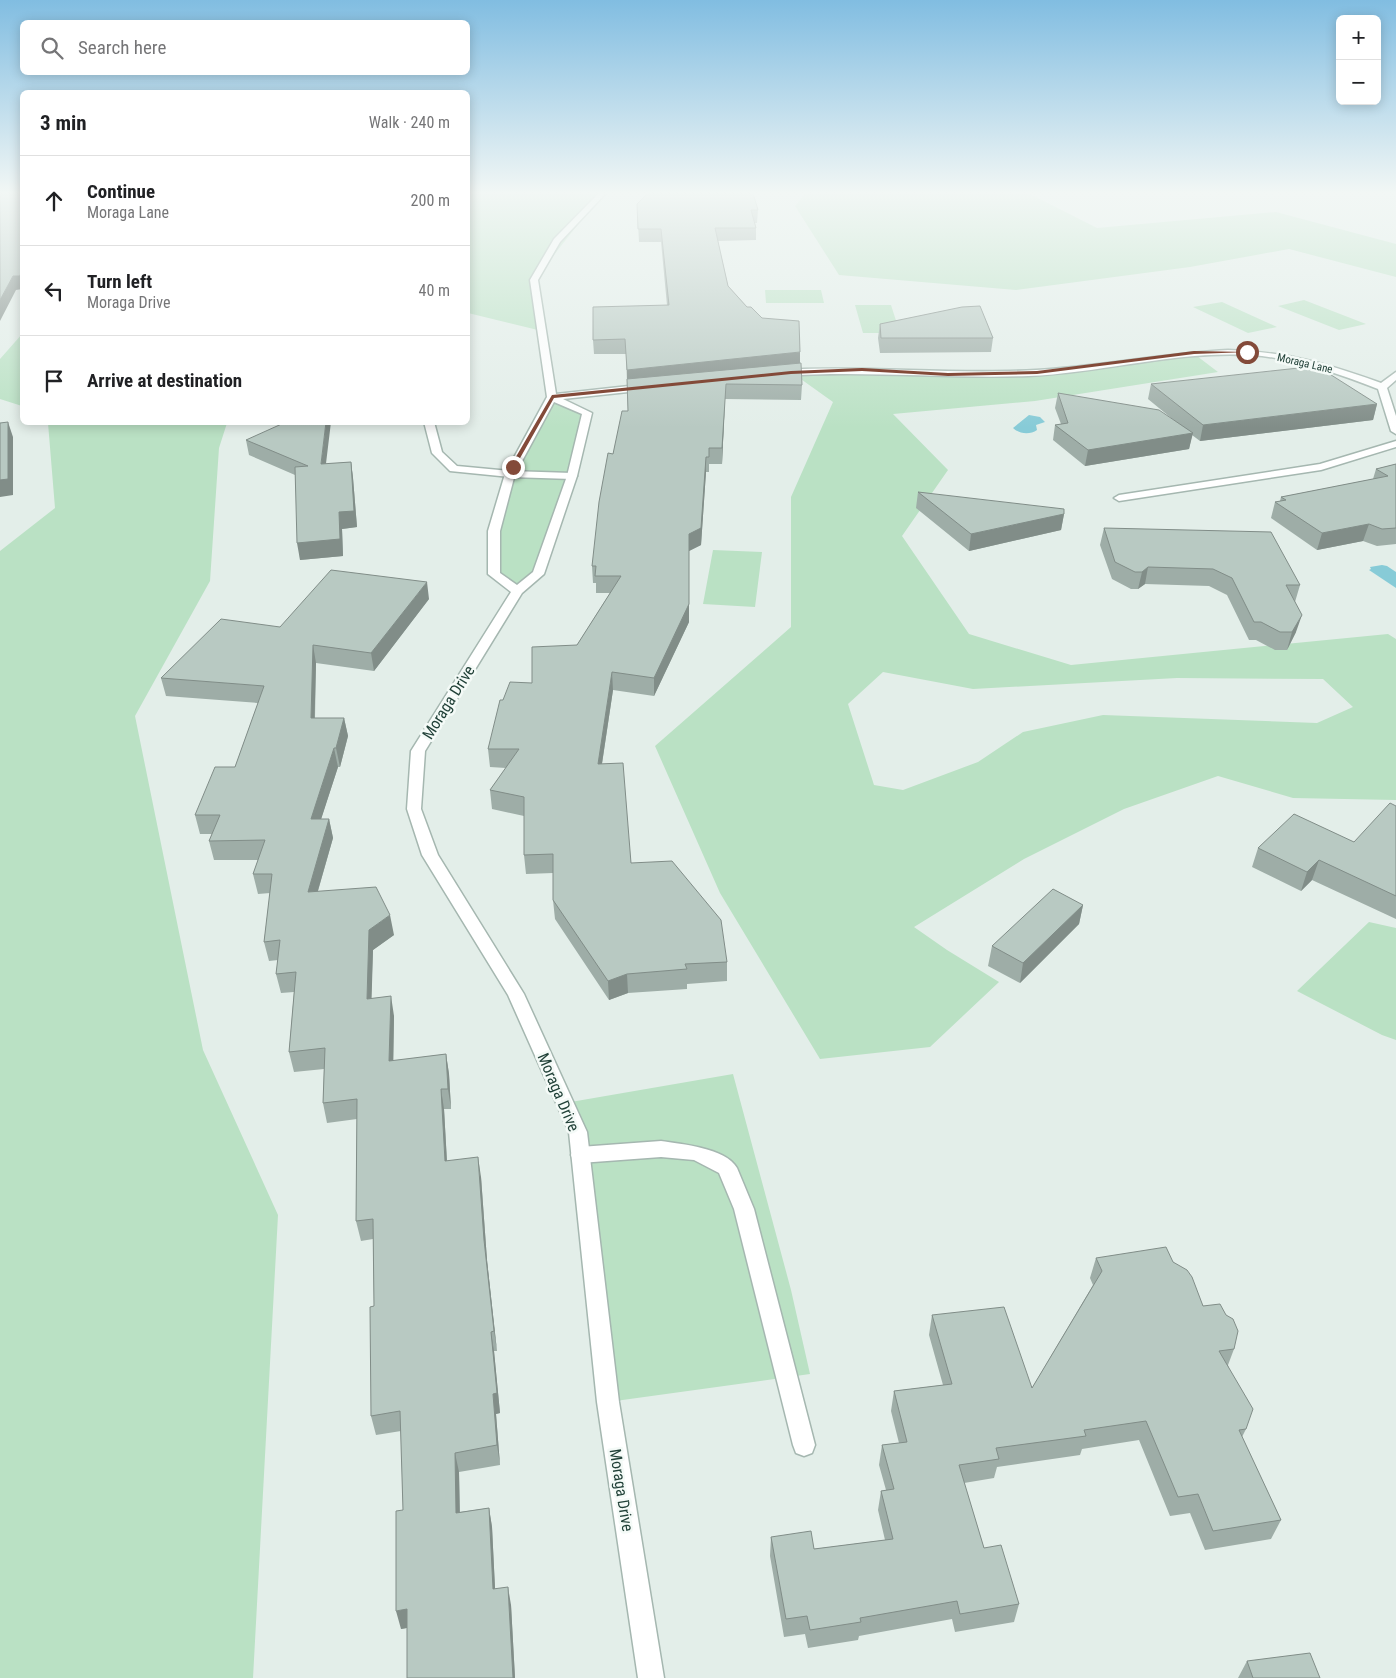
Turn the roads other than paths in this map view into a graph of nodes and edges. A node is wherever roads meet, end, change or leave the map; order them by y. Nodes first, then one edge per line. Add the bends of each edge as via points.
1 (539, 271) edge
2 (772, 374) edge
3 (1396, 375) edge
4 (657, 386) edge
5 (1382, 387) junction
6 (552, 397) junction
7 (430, 425) edge
8 (1396, 431) edge
9 (1396, 444) edge
10 (510, 474) junction
11 (572, 476) junction
12 (1119, 498) dead end
13 (517, 591) junction
14 (580, 1154) junction
15 (804, 1445) dead end
16 (651, 1678) edge

1 - 6 street via 534,280
2 - 5 street, Moraga Lane via 862,370 948,374 1037,373 1194,353 1247,352 1291,357 1322,365
3 - 5 street
4 - 6 street
5 - 8 street
6 - 10 street
6 - 11 street, Moraga Drive via 587,413
7 - 10 street via 437,453 454,469
9 - 12 street via 1321,467
10 - 11 street
10 - 13 street via 494,530 494,574
11 - 13 street, Moraga Drive via 538,574
13 - 14 street, Moraga Drive via 418,751 414,809 430,855 516,994 578,1132
14 - 15 street via 661,1148 697,1153 727,1168 744,1209
14 - 16 street, Moraga Drive via 608,1402

